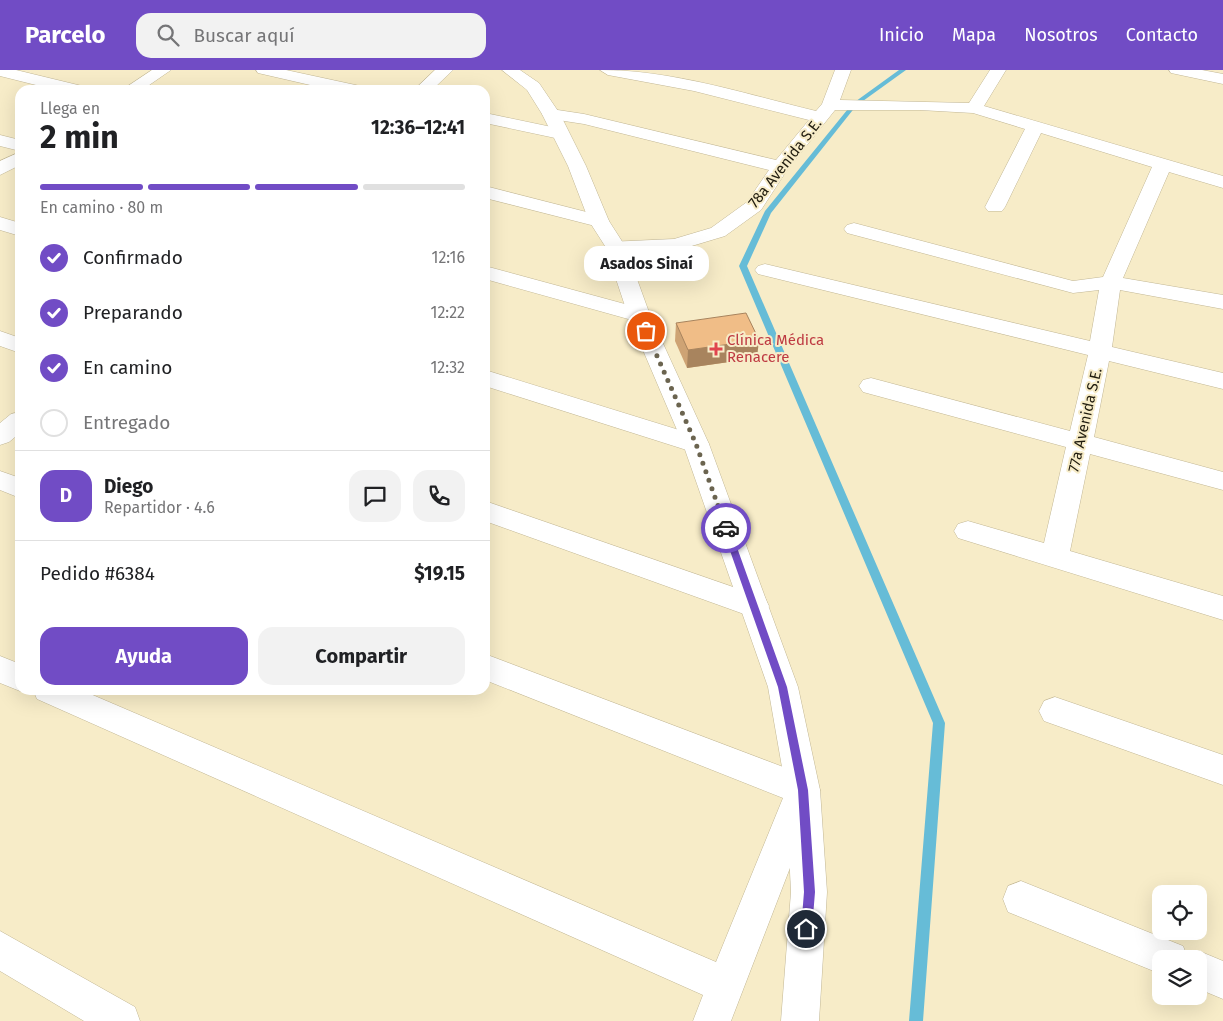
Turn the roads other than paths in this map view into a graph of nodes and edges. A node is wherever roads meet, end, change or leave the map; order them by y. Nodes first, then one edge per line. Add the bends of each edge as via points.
1 (163, 70) edge
2 (264, 70) edge
3 (445, 70) edge
4 (510, 70) edge
5 (608, 70) edge
6 (706, 70) edge
7 (842, 70) edge
8 (998, 70) edge
9 (1177, 70) edge
10 (0, 71) edge
11 (1223, 79) edge
12 (56, 85) edge
13 (138, 85) edge
14 (332, 85) edge
15 (428, 85) edge
16 (694, 86) junction
17 (974, 108) junction
18 (825, 111) junction
19 (551, 114) junction
20 (490, 119) edge
21 (1036, 125) junction
22 (560, 134) junction
23 (0, 140) edge
24 (15, 144) edge
25 (15, 160) edge
26 (1163, 164) junction
27 (780, 167) junction
28 (0, 169) edge
29 (1223, 182) edge
30 (490, 193) edge
31 (995, 207) dead end
32 (598, 221) junction
33 (0, 223) edge
34 (15, 228) edge
35 (854, 229) dead end
36 (615, 246) junction
37 (766, 270) dead end
38 (490, 273) edge
39 (1111, 282) junction
40 (1223, 302) edge
41 (640, 315) junction
42 (0, 338) edge
43 (15, 344) edge
44 (1100, 351) junction
45 (490, 380) edge
46 (1223, 381) edge
47 (871, 386) dead end
48 (15, 424) edge
49 (0, 436) edge
50 (1080, 443) junction
51 (696, 444) junction
52 (0, 480) edge
53 (1223, 481) edge
54 (15, 486) edge
55 (490, 513) edge
56 (968, 531) dead end
57 (1055, 557) junction
58 (755, 606) junction
59 (1223, 608) edge
60 (0, 669) edge
61 (490, 669) edge
62 (15, 676) edge
63 (59, 695) edge
64 (1055, 711) dead end
65 (1223, 770) edge
66 (803, 790) junction
67 (1021, 899) dead end
68 (0, 950) edge
69 (1152, 952) edge
70 (1207, 973) edge
71 (1223, 980) edge
72 (725, 985) junction
73 (121, 1021) edge
74 (712, 1021) edge
75 (800, 1021) edge

1 - 13 street
2 - 14 street
3 - 15 street
4 - 19 street via 533,87
5 - 16 street
6 - 16 street
7 - 18 street, 78a Avenida S.E.
8 - 17 street
9 - 11 street
10 - 12 street
16 - 18 street
17 - 18 street
17 - 21 street
18 - 27 street, 78a Avenida S.E.
19 - 22 street
19 - 27 street
20 - 22 street
21 - 26 street
21 - 31 street
22 - 32 street via 577,166
23 - 24 street
25 - 28 street
26 - 29 street
26 - 39 street, 77a Avenida S.E.
27 - 36 street, 78a Avenida S.E. via 754,206 718,232 675,245
30 - 32 street
32 - 36 street
33 - 34 street
35 - 39 street via 1073,287
36 - 41 street
37 - 44 street
38 - 41 street
39 - 40 street
39 - 44 street, 77a Avenida S.E.
41 - 51 street
42 - 43 street
44 - 46 street
44 - 50 street, 77a Avenida S.E.
45 - 51 street
47 - 50 street
48 - 49 street
50 - 53 street
50 - 57 street, 77a Avenida S.E.
51 - 58 street
52 - 54 street
55 - 58 street
56 - 57 street
57 - 59 street
58 - 66 street via 783,687
60 - 62 street
61 - 66 street
63 - 72 street
64 - 65 street
66 - 72 street
66 - 75 street via 809,892
67 - 69 street
68 - 73 street
70 - 71 street
72 - 74 street

